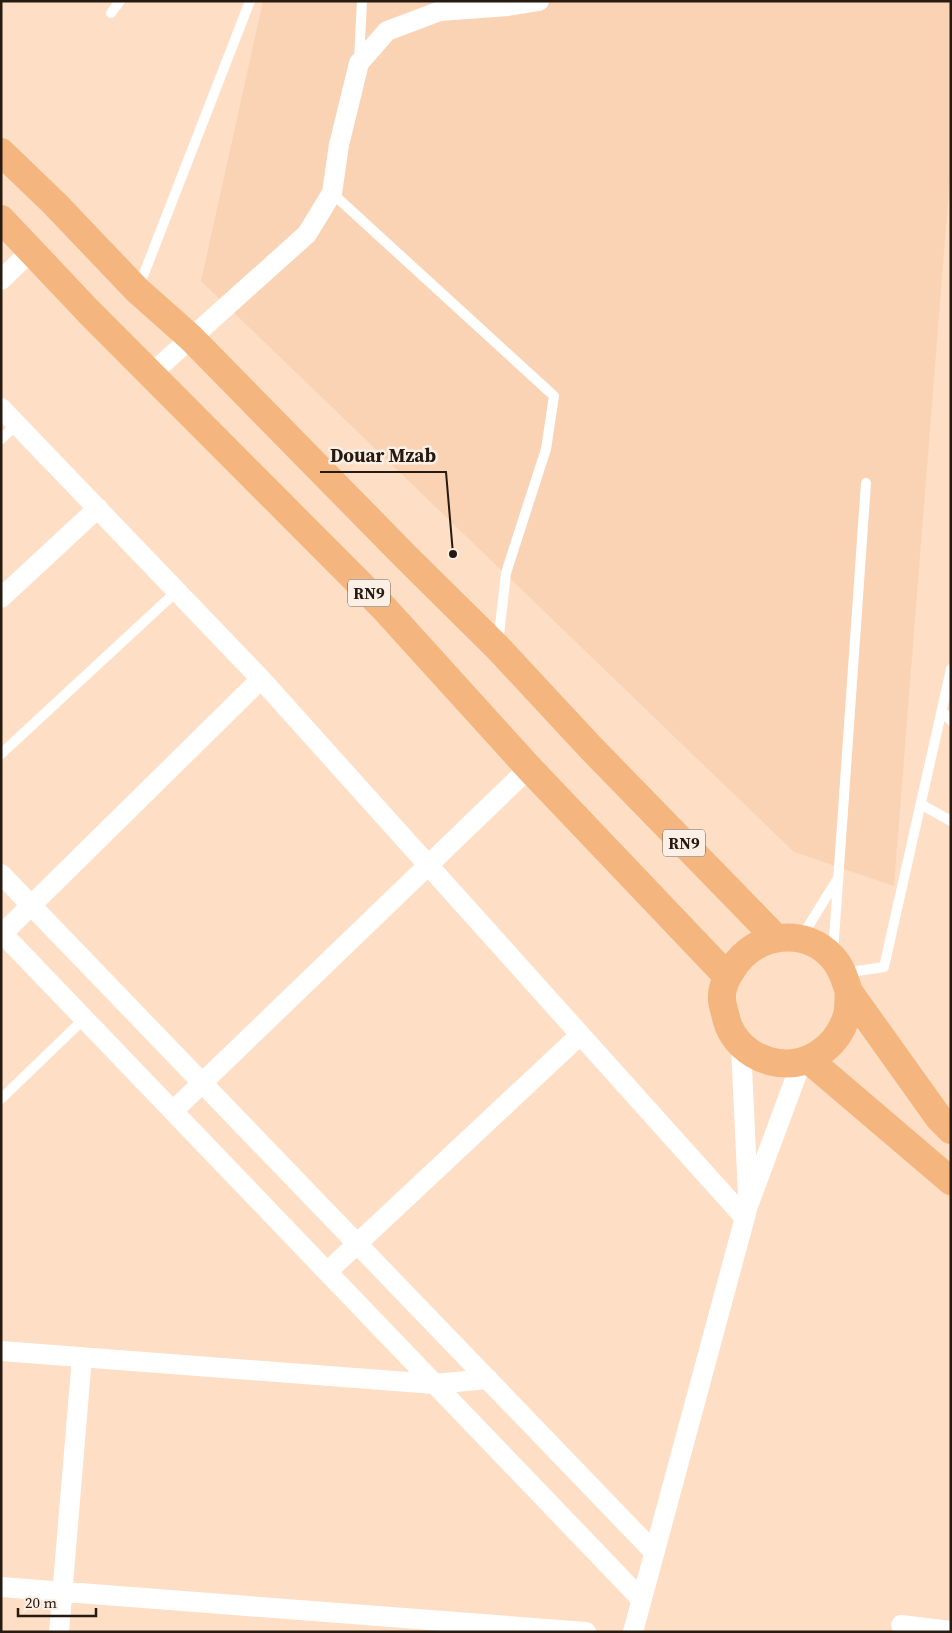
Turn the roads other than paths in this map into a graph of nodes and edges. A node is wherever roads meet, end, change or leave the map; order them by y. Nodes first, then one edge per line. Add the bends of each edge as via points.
1 (120, 1) edge
2 (250, 1) edge
3 (362, 1) edge
4 (538, 1) edge
5 (112, 13) dead end
6 (359, 63) junction
7 (1, 152) edge
8 (332, 193) junction
9 (1, 219) edge
10 (31, 251) junction
11 (1, 280) edge
12 (137, 290) junction
13 (191, 338) junction
14 (150, 374) junction
15 (1, 408) edge
16 (17, 424) junction
17 (1, 439) edge
18 (866, 483) dead end
19 (98, 508) junction
20 (177, 591) junction
21 (1, 598) edge
22 (497, 647) junction
23 (951, 669) edge
24 (261, 680) junction
25 (942, 711) junction
26 (951, 721) edge
27 (1, 754) edge
28 (529, 768) junction
29 (922, 804) junction
30 (951, 821) edge
31 (428, 866) junction
32 (1, 874) edge
33 (840, 875) junction
34 (32, 906) junction
35 (2, 934) edge
36 (788, 938) junction
37 (842, 974) junction
38 (727, 976) junction
39 (84, 1018) junction
40 (580, 1035) junction
41 (741, 1046) junction
42 (805, 1061) junction
43 (202, 1082) junction
44 (1, 1099) edge
45 (173, 1111) junction
46 (951, 1130) edge
47 (951, 1181) edge
48 (747, 1212) junction
49 (357, 1244) junction
50 (327, 1272) junction
51 (1, 1351) edge
52 (82, 1357) junction
53 (488, 1379) junction
54 (434, 1384) junction
55 (654, 1552) junction
56 (1, 1587) edge
57 (62, 1592) junction
58 (641, 1599) junction
59 (901, 1625) dead end
60 (951, 1631) edge
61 (59, 1632) edge
62 (586, 1632) edge
63 (633, 1632) edge

1 - 5 lane
2 - 12 lane
3 - 6 lane
4 - 6 street via 440,11 387,31
6 - 8 street via 339,145
7 - 12 highway, RN9
8 - 13 street via 307,234
8 - 22 lane via 554,396 546,449 506,573
9 - 10 highway, RN9
10 - 11 street
10 - 14 highway, RN9
12 - 13 highway, RN9
13 - 14 street
13 - 22 highway, RN9
14 - 28 highway, RN9 via 383,607
15 - 16 street
16 - 17 lane
16 - 19 street
18 - 33 lane
19 - 20 street
19 - 21 street
20 - 24 street
20 - 27 lane
22 - 36 highway, RN9 via 591,748
23 - 25 lane
24 - 31 street
24 - 34 street
25 - 26 lane
25 - 29 lane
28 - 31 street
28 - 38 highway, RN9
29 - 30 lane
29 - 37 lane via 884,967
31 - 40 street
31 - 43 street
32 - 34 street
33 - 36 lane
33 - 37 lane
34 - 35 street
34 - 43 street
35 - 39 street
36 - 37 highway, RN9 via 818,946
36 - 38 highway via 756,944 739,958
37 - 42 highway via 848,1013 840,1033 826,1049
37 - 46 highway, RN9
38 - 41 highway via 722,998 728,1028
39 - 44 lane
39 - 45 street
40 - 48 street
40 - 49 street
41 - 42 highway via 759,1058 779,1064
41 - 48 street
42 - 47 highway
42 - 48 street
43 - 45 street
43 - 49 street
45 - 50 street
48 - 55 street
49 - 50 street
49 - 53 street
50 - 54 street
51 - 52 street
52 - 54 street
52 - 57 street
53 - 54 street
53 - 55 street
54 - 58 street
55 - 58 street
56 - 57 street
57 - 61 street
57 - 62 street
58 - 63 street
59 - 60 street

